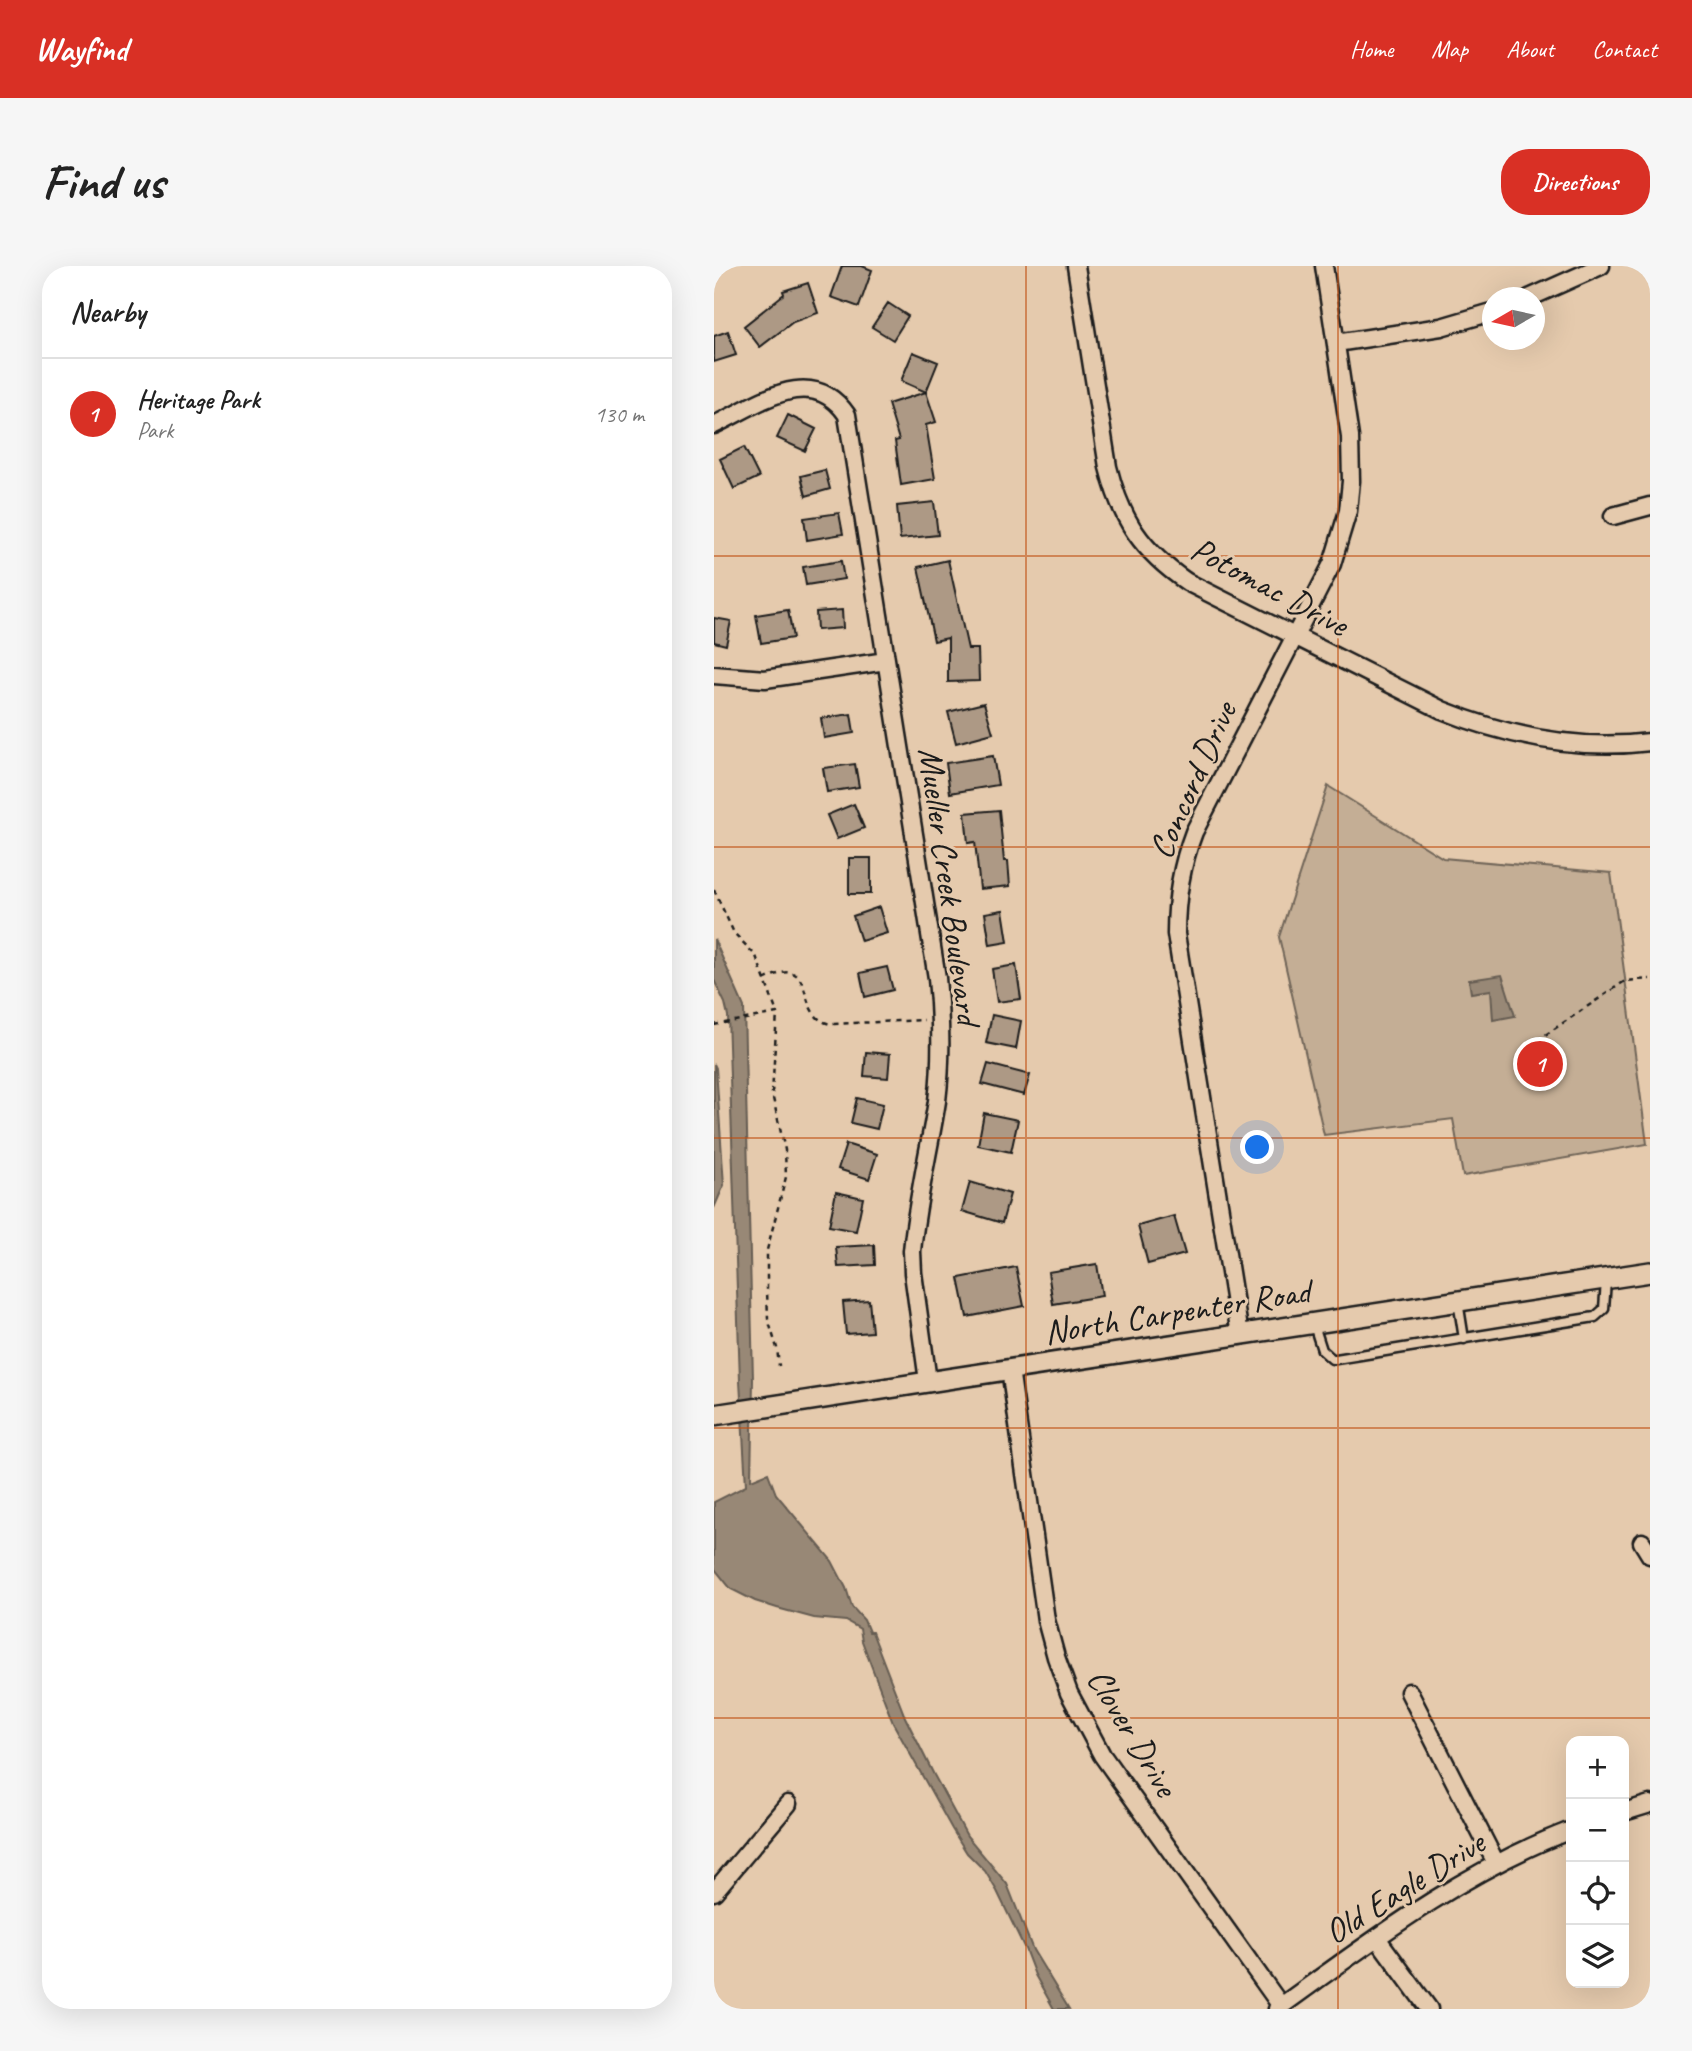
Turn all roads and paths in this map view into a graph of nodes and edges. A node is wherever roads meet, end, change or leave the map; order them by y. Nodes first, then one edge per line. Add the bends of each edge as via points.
1 (1076, 266) edge
2 (1324, 266) edge
3 (1601, 266) edge
4 (1545, 291) edge
5 (1482, 315) edge
6 (1336, 343) junction
7 (714, 425) edge
8 (1650, 506) edge
9 (1613, 516) dead end
10 (1295, 635) junction
11 (886, 662) junction
12 (714, 675) edge
13 (1650, 742) edge
14 (714, 890) edge
15 (1650, 979) edge
16 (764, 980) junction
17 (777, 1013) junction
18 (940, 1019) junction
19 (714, 1025) edge
20 (1529, 1046) dead end
21 (1650, 1272) edge
22 (1606, 1279) junction
23 (1458, 1301) junction
24 (1313, 1322) junction
25 (1240, 1335) junction
26 (1464, 1339) junction
27 (779, 1366) dead end
28 (1010, 1369) junction
29 (928, 1381) junction
30 (714, 1415) edge
31 (1409, 1692) dead end
32 (788, 1804) dead end
33 (1650, 1804) edge
34 (1629, 1810) edge
35 (1566, 1832) edge
36 (1496, 1863) junction
37 (714, 1892) edge
38 (1377, 1938) junction
39 (1279, 2008) edge
40 (1429, 2009) edge

1 - 10 street, Potomac Drive via 1108,467 1124,516 1150,553 1186,582
2 - 6 street, Concord Drive
3 - 4 street
5 - 6 street via 1441,327
6 - 10 street, Concord Drive via 1352,451 1348,510 1332,564
7 - 11 street, Mueller Creek Boulevard via 785,391 808,388 838,402 847,415
8 - 9 street
10 - 13 street, Potomac Drive via 1479,725 1557,743
10 - 25 street, Concord Drive via 1194,832 1176,905 1176,934
11 - 12 street via 765,679
11 - 18 street, Mueller Creek Boulevard
14 - 16 path via 734,933 757,956
15 - 20 path via 1625,981
16 - 17 path
16 - 18 path via 792,971 823,1023
17 - 19 path
17 - 27 path via 772,1094 785,1150 786,1177 767,1250 767,1290 768,1320
18 - 29 street, Mueller Creek Boulevard via 937,1101 912,1251
21 - 22 street, North Carpenter Road
22 - 23 street, North Carpenter Road
22 - 26 lane via 1604,1309 1595,1317
23 - 24 street, North Carpenter Road
23 - 26 lane
24 - 25 street, North Carpenter Road
24 - 26 lane via 1322,1350 1332,1359
25 - 28 street, North Carpenter Road
28 - 29 street, North Carpenter Road
28 - 39 street, Clover Drive via 1046,1620 1069,1693 1102,1755
29 - 30 street, North Carpenter Road
31 - 36 street
32 - 37 street
33 - 34 street
35 - 36 street, Old Eagle Drive
36 - 38 street, Old Eagle Drive
38 - 39 street, Old Eagle Drive
38 - 40 street

